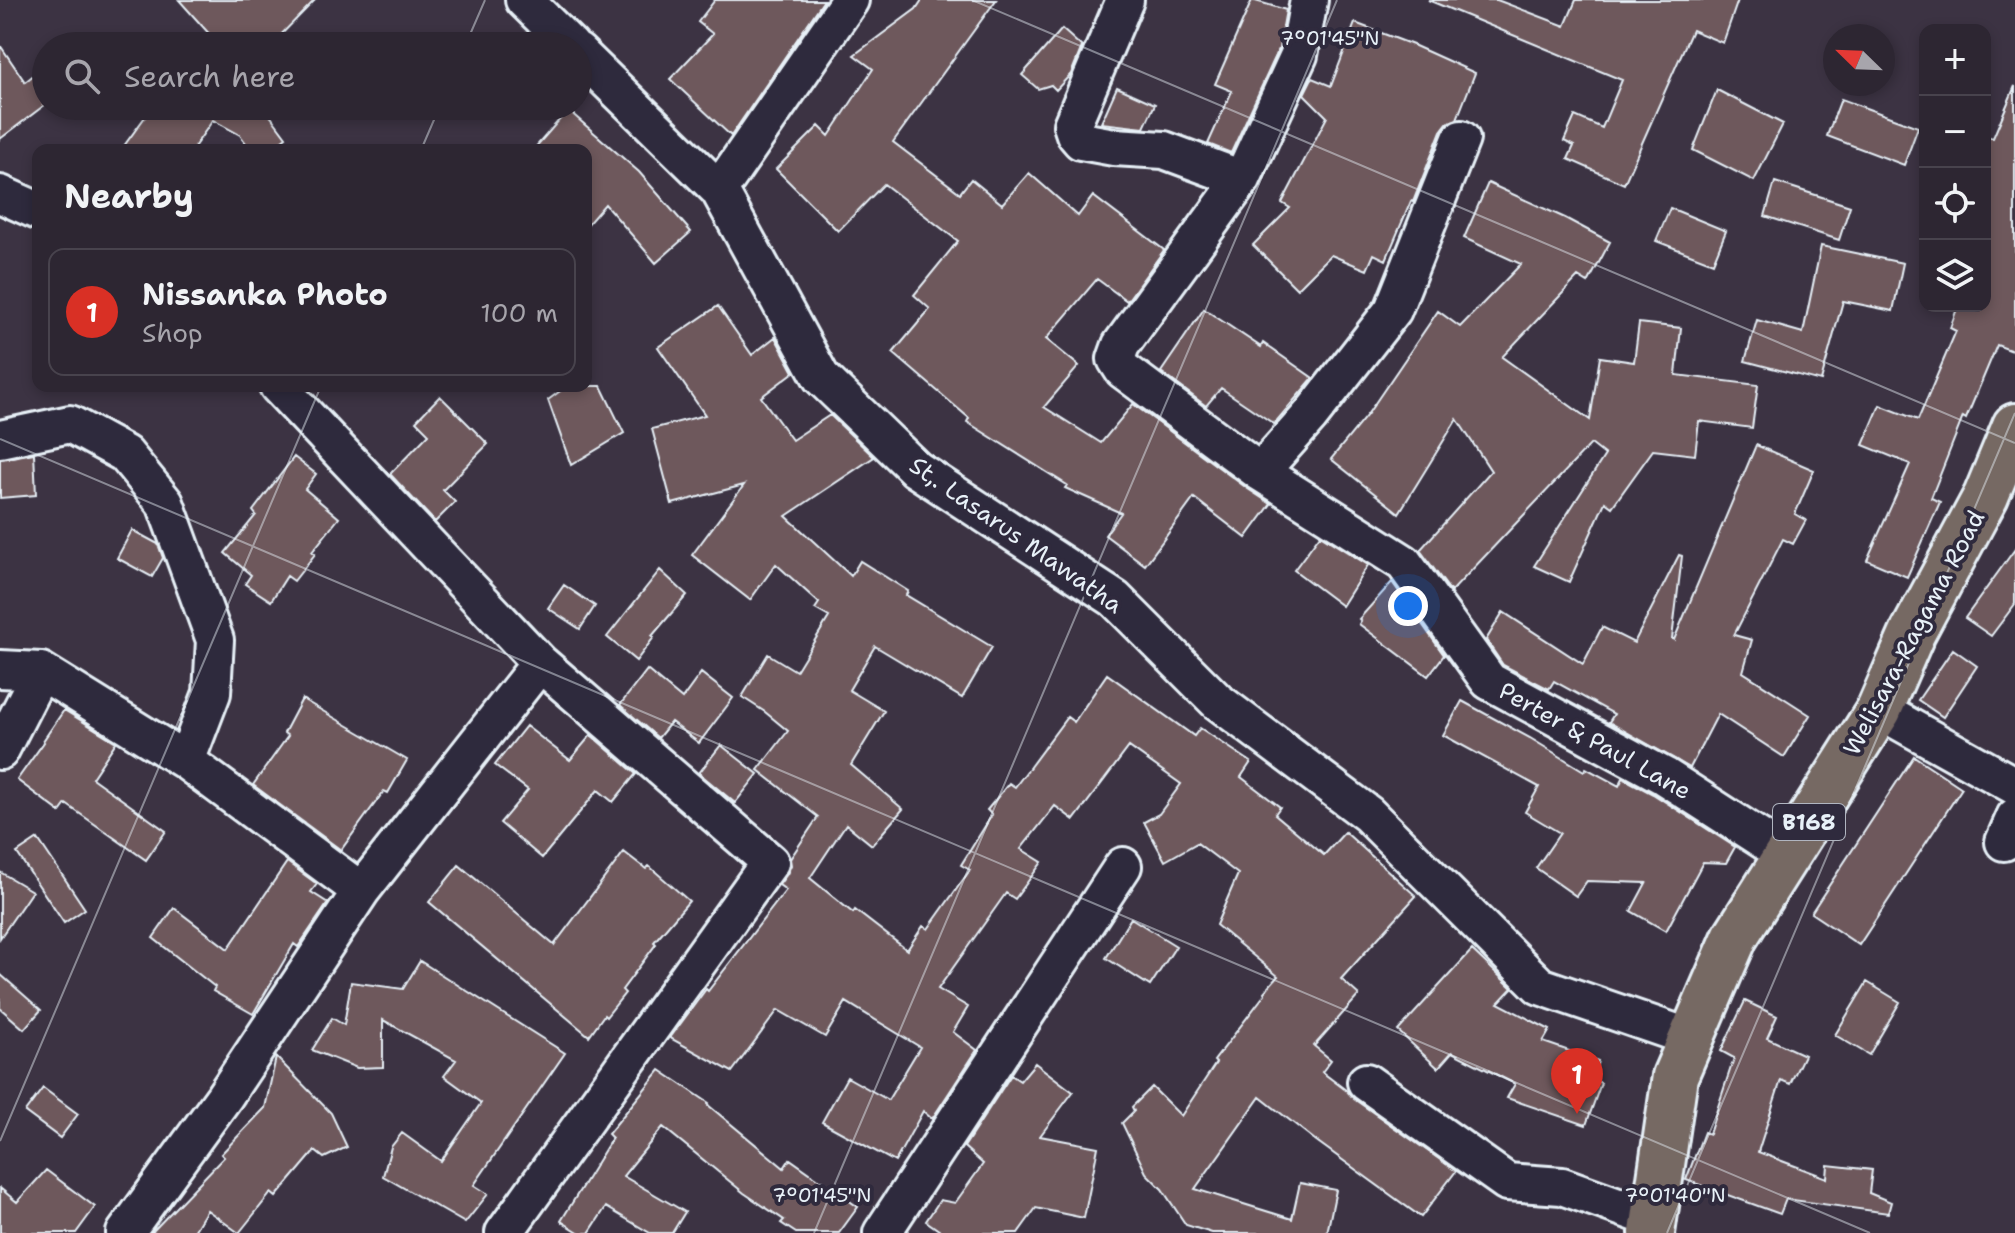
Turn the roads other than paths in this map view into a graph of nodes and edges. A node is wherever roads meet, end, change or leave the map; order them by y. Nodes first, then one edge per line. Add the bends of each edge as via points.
1 (524, 0) edge
2 (850, 0) edge
3 (1125, 0) edge
4 (1309, 0) edge
5 (557, 32) edge
6 (592, 66) edge
7 (1461, 139) dead end
8 (1242, 179) junction
9 (719, 190) junction
10 (0, 194) edge
11 (32, 208) edge
12 (284, 392) edge
13 (2015, 426) edge
14 (0, 439) edge
15 (1260, 472) junction
16 (540, 663) junction
17 (0, 669) edge
18 (41, 671) junction
19 (1879, 710) junction
20 (0, 751) edge
21 (186, 761) junction
22 (2015, 786) edge
23 (1788, 856) junction
24 (1123, 866) dead end
25 (361, 891) junction
26 (1691, 1038) junction
27 (1366, 1082) dead end
28 (1653, 1226) edge
29 (125, 1233) edge
30 (504, 1233) edge
31 (882, 1233) edge

1 - 5 street
2 - 9 street
3 - 8 street via 1072,125 1075,134 1081,141 1114,147 1164,150
4 - 8 street via 1299,55
6 - 9 street, St,. Lasarus Mawatha
7 - 15 street via 1393,310
8 - 15 street, Perter & Paul Lane via 1116,359 1123,370
9 - 26 street, St,. Lasarus Mawatha via 821,377 916,469 1115,599 1217,701 1368,814 1540,986
10 - 11 street
12 - 16 street
13 - 19 main road, Welisara-Ragama Road / B168 via 1986,496 1913,632
14 - 21 street via 70,424 125,454 165,503 215,640 212,693
15 - 23 street, Perter & Paul Lane via 1404,563 1489,681 1664,776
16 - 25 street
16 - 30 street via 770,862
17 - 18 street
18 - 20 street
18 - 21 street
19 - 22 street
19 - 23 main road, Welisara-Ragama Road / B168
21 - 25 street
23 - 26 main road, Welisara-Ragama Road / B168 via 1735,937
24 - 31 street
25 - 29 street via 224,1097
26 - 28 main road, Welisara-Ragama Road / B168 via 1675,1076
27 - 28 street via 1507,1182 1562,1186

